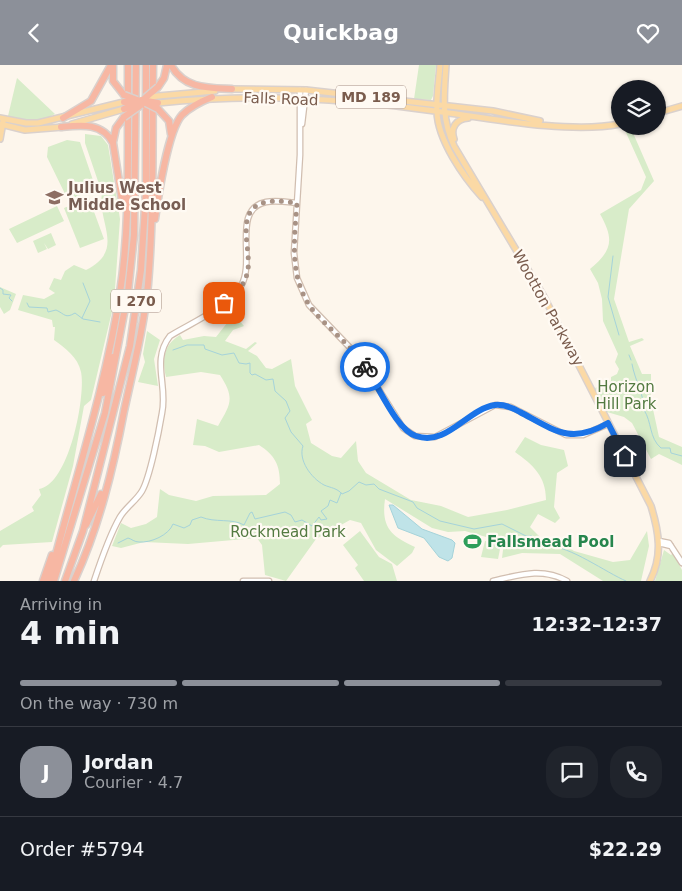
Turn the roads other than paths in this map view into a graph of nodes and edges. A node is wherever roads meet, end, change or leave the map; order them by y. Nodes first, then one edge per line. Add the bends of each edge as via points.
1 (112, 65) edge
2 (128, 65) edge
3 (136, 65) edge
4 (146, 65) edge
5 (153, 65) edge
6 (167, 65) edge
7 (171, 65) edge
8 (440, 65) edge
9 (446, 65) edge
10 (232, 89) junction
11 (303, 90) junction
12 (212, 97) junction
13 (303, 98) junction
14 (124, 102) junction
15 (143, 102) junction
16 (158, 103) junction
17 (440, 105) junction
18 (682, 106) edge
19 (437, 111) junction
20 (666, 111) edge
21 (444, 113) junction
22 (480, 117) junction
23 (63, 118) junction
24 (1, 122) edge
25 (611, 124) edge
26 (565, 126) junction
27 (61, 127) junction
28 (18, 129) junction
29 (1, 136) edge
30 (172, 138) junction
31 (113, 143) junction
32 (469, 171) junction
33 (297, 203) junction
34 (488, 204) junction
35 (151, 240) junction
36 (124, 254) junction
37 (123, 322) junction
38 (608, 423) junction
39 (87, 440) junction
40 (114, 461) junction
41 (65, 516) junction
42 (83, 531) junction
43 (659, 542) junction
44 (682, 563) edge
45 (42, 581) edge
46 (49, 581) edge
47 (54, 581) edge
48 (65, 581) edge
49 (74, 581) edge
50 (94, 581) edge
51 (243, 581) edge
52 (269, 581) edge
53 (493, 581) edge
54 (567, 581) edge
55 (650, 581) edge

1 - 14 highway via 113,81
1 - 23 highway via 91,101
2 - 36 highway, I 270
3 - 37 highway, I 270 via 134,235
4 - 42 highway, I 270 via 146,191 141,270 130,346
5 - 35 highway, I 270
6 - 15 highway, bridge via 164,78
7 - 10 highway via 179,76 194,85
8 - 17 main road, Wootton Parkway
9 - 17 main road, Wootton Parkway
10 - 11 main road, Falls Road / MD 189
10 - 16 main road, Falls Road / MD 189
11 - 13 street
11 - 17 main road, Falls Road / MD 189
12 - 13 main road, Falls Road / MD 189
12 - 16 main road, Falls Road / MD 189
12 - 30 highway via 182,115
13 - 19 main road, Falls Road / MD 189
13 - 33 street
14 - 15 highway, bridge
14 - 15 highway, bridge
14 - 23 main road
14 - 27 main road
15 - 16 highway, bridge
15 - 16 highway, bridge
15 - 31 highway, bridge via 124,117 116,128
16 - 30 highway via 169,121
17 - 19 main road, Wootton Parkway
17 - 21 main road, Wootton Parkway
17 - 26 main road, Falls Road / MD 189 via 493,111
18 - 20 main road
19 - 21 main road, Falls Road / MD 189
19 - 34 main road, Wootton Parkway via 439,127 450,151
21 - 22 main road, Falls Road / MD 189
21 - 32 main road, Wootton Parkway via 450,137
22 - 26 main road, Falls Road / MD 189
22 - 32 main road via 461,119 452,129 454,141
23 - 24 main road via 26,123
24 - 28 main road
24 - 29 main road
25 - 26 main road, Falls Road / MD 189
27 - 28 main road
27 - 31 highway via 91,126 105,132
28 - 29 main road
30 - 35 highway
31 - 36 highway via 123,205
32 - 34 main road, Wootton Parkway
33 - 38 street via 294,253 302,292 317,315 358,357 403,428 410,433 424,438 436,437 495,405 510,407 566,435 583,435
33 - 50 street via 270,201 254,208 246,223 248,268 242,285 233,297 170,336 164,344 160,357 165,395 163,411 145,484 138,498 119,518
34 - 38 main road, Wootton Parkway via 552,312
35 - 40 highway, I 270 via 140,339
36 - 39 highway, I 270 via 113,328
37 - 39 highway
37 - 47 highway, I 270 via 105,413
38 - 43 main road, Wootton Parkway via 651,507
39 - 41 highway, I 270
40 - 42 highway via 95,511
40 - 49 highway, I 270 via 100,512
41 - 45 highway, I 270
41 - 46 highway
42 - 48 highway, I 270
43 - 44 street via 669,543
43 - 55 main road, Wootton Parkway via 657,563
51 - 52 street
53 - 54 street via 530,572 551,574

